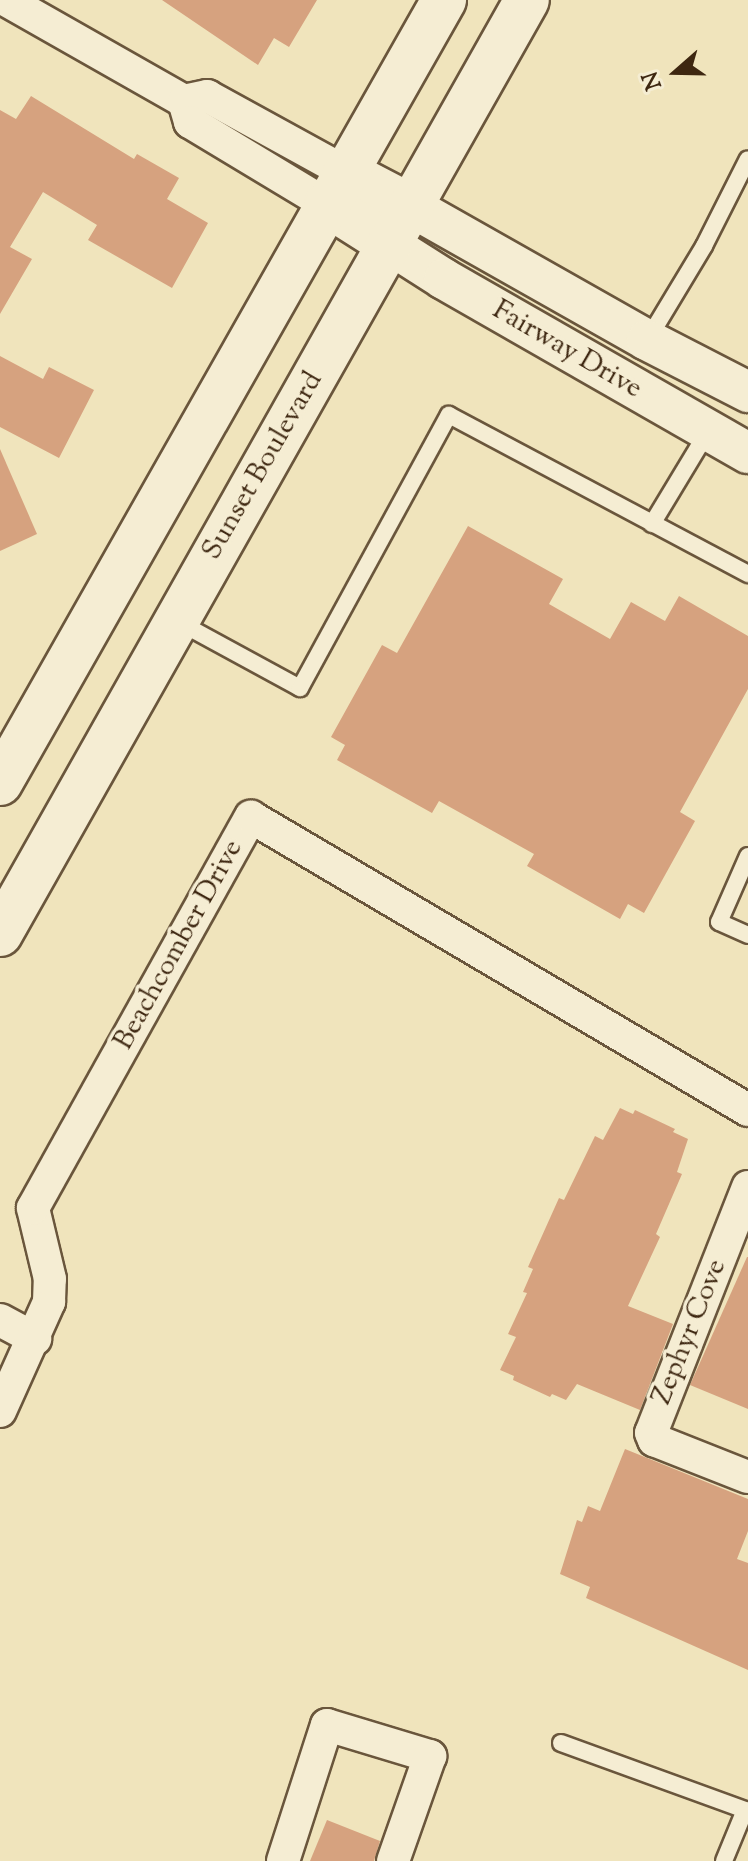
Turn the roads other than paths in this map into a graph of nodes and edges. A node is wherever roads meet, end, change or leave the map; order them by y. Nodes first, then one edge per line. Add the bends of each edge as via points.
1 (6, 0) edge
2 (444, 0) edge
3 (527, 0) edge
4 (748, 159) edge
5 (336, 188) junction
6 (410, 206) junction
7 (389, 244) junction
8 (647, 340) junction
9 (748, 392) edge
10 (708, 431) junction
11 (748, 453) edge
12 (652, 524) junction
13 (748, 574) edge
14 (175, 620) junction
15 (0, 783) edge
16 (748, 856) edge
17 (0, 934) edge
18 (748, 935) edge
19 (748, 1110) edge
20 (748, 1187) edge
21 (0, 1320) edge
22 (35, 1339) junction
23 (8, 1377) edge
24 (0, 1411) edge
25 (748, 1477) edge
26 (561, 1743) dead end
27 (746, 1811) edge
28 (283, 1861) edge
29 (393, 1861) edge
30 (724, 1861) edge

1 - 5 street via 184,101 190,122
2 - 5 main road
3 - 6 main road, Sunset Boulevard
4 - 8 lane
5 - 6 main road
5 - 7 main road
5 - 15 main road
6 - 7 main road, Sunset Boulevard
6 - 8 street, Fairway Drive
7 - 10 street, Fairway Drive
7 - 14 main road, Sunset Boulevard
8 - 9 street, Fairway Drive
10 - 11 street, Fairway Drive
10 - 12 lane
12 - 13 lane
12 - 14 lane via 449,415 300,688
14 - 17 main road, Sunset Boulevard
16 - 18 lane via 719,922
19 - 22 street, Beachcomber Drive via 251,817 33,1208 50,1279 49,1302
20 - 25 street, Zephyr Cove via 651,1433 654,1440
21 - 22 street
22 - 23 street, Beachcomber Drive
23 - 24 street, Beachcomber Drive
26 - 27 lane
27 - 30 lane
28 - 29 street via 327,1725 430,1756

